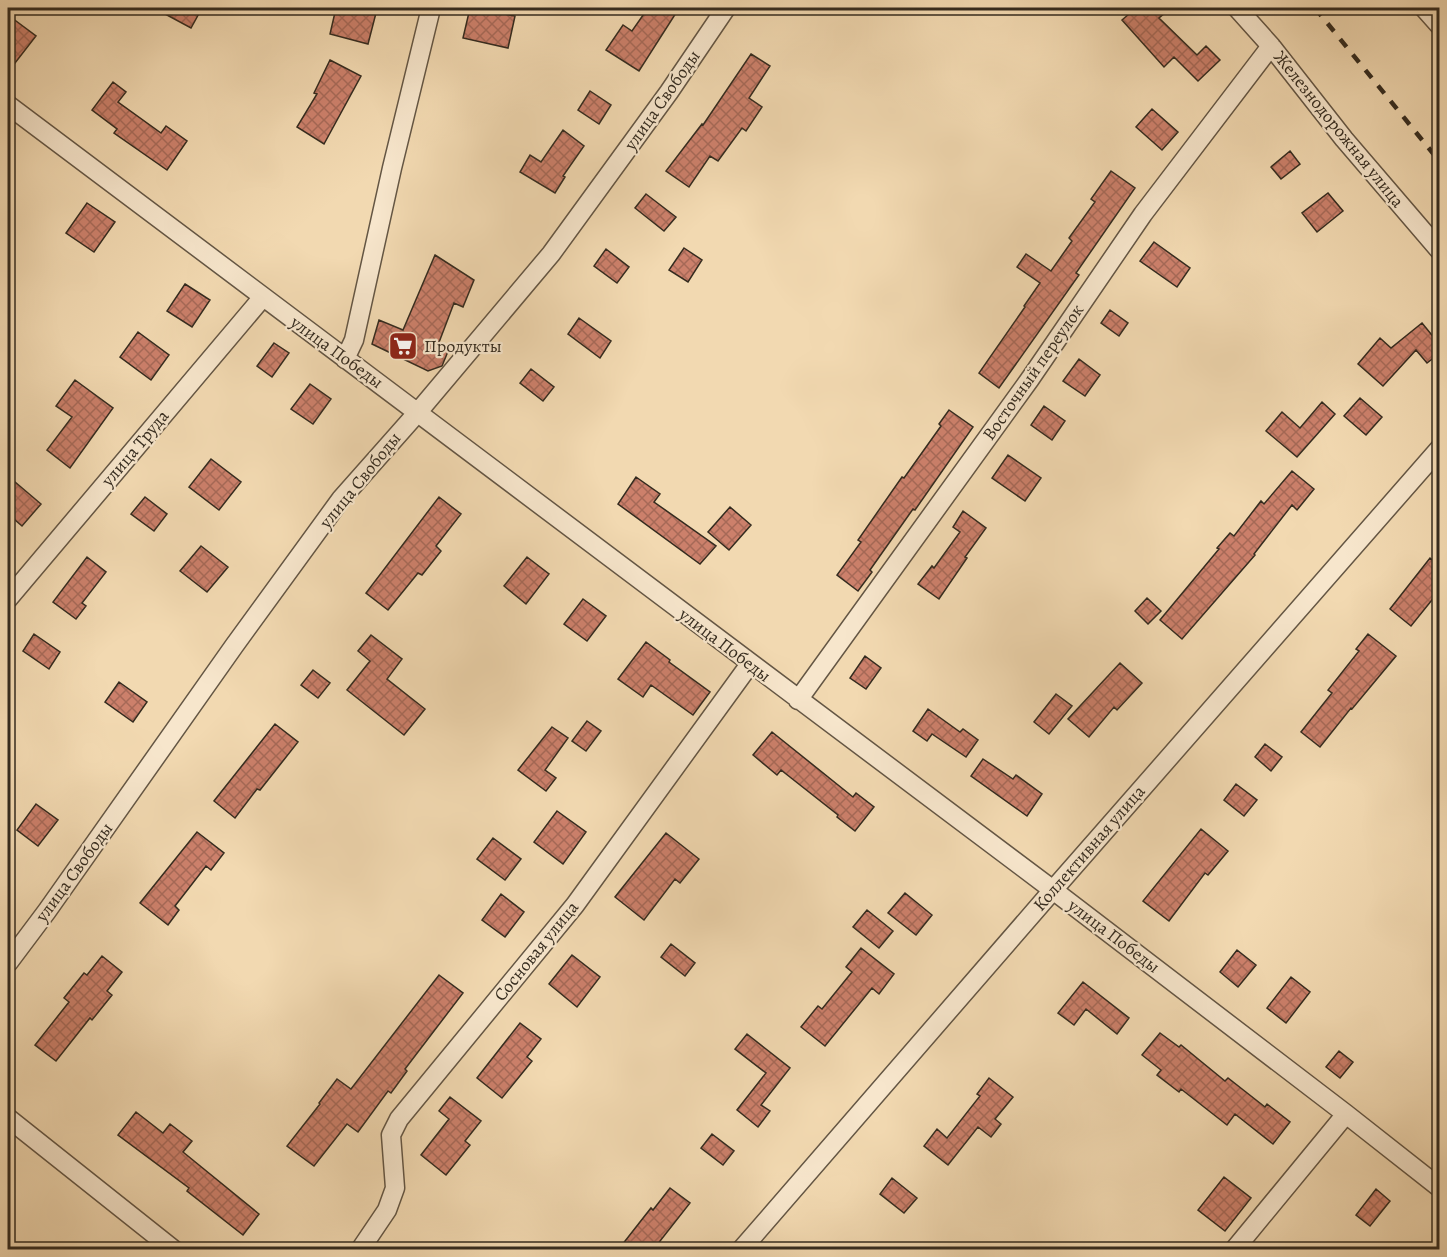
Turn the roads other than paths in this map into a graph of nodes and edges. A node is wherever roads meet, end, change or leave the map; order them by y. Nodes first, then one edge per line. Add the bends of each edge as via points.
1 (431, 8) edge
2 (726, 8) edge
3 (1237, 8) edge
4 (1424, 8) edge
5 (1440, 26) edge
6 (1271, 46) junction
7 (8, 105) edge
8 (1440, 251) edge
9 (263, 297) junction
10 (345, 359) junction
11 (418, 412) junction
12 (1440, 448) edge
13 (8, 599) edge
14 (750, 664) junction
15 (798, 700) junction
16 (1053, 890) junction
17 (8, 963) edge
18 (1347, 1114) junction
19 (8, 1118) edge
20 (1440, 1188) edge
21 (174, 1250) edge
22 (360, 1250) edge
23 (741, 1250) edge
24 (1234, 1250) edge

1 - 10 street via 354,340
2 - 11 street, улица Свободы via 551,254
3 - 6 street, Железнодорожная улица
4 - 5 street
6 - 8 street, Железнодорожная улица
6 - 15 street, Восточный переулок via 1143,214 1030,379
7 - 9 street, улица Победы
9 - 10 street, улица Победы
9 - 13 street, улица Труда
10 - 11 street, улица Победы
11 - 14 street, улица Победы
11 - 17 street, улица Свободы via 341,500
12 - 16 street, Коллективная улица
14 - 15 street, улица Победы
14 - 22 street, Сосновая улица via 575,905 399,1119 391,1136 395,1188 387,1210
15 - 16 street, улица Победы
16 - 18 street, улица Победы
16 - 23 street, Коллективная улица
18 - 20 street, улица Победы
18 - 24 street
19 - 21 street

